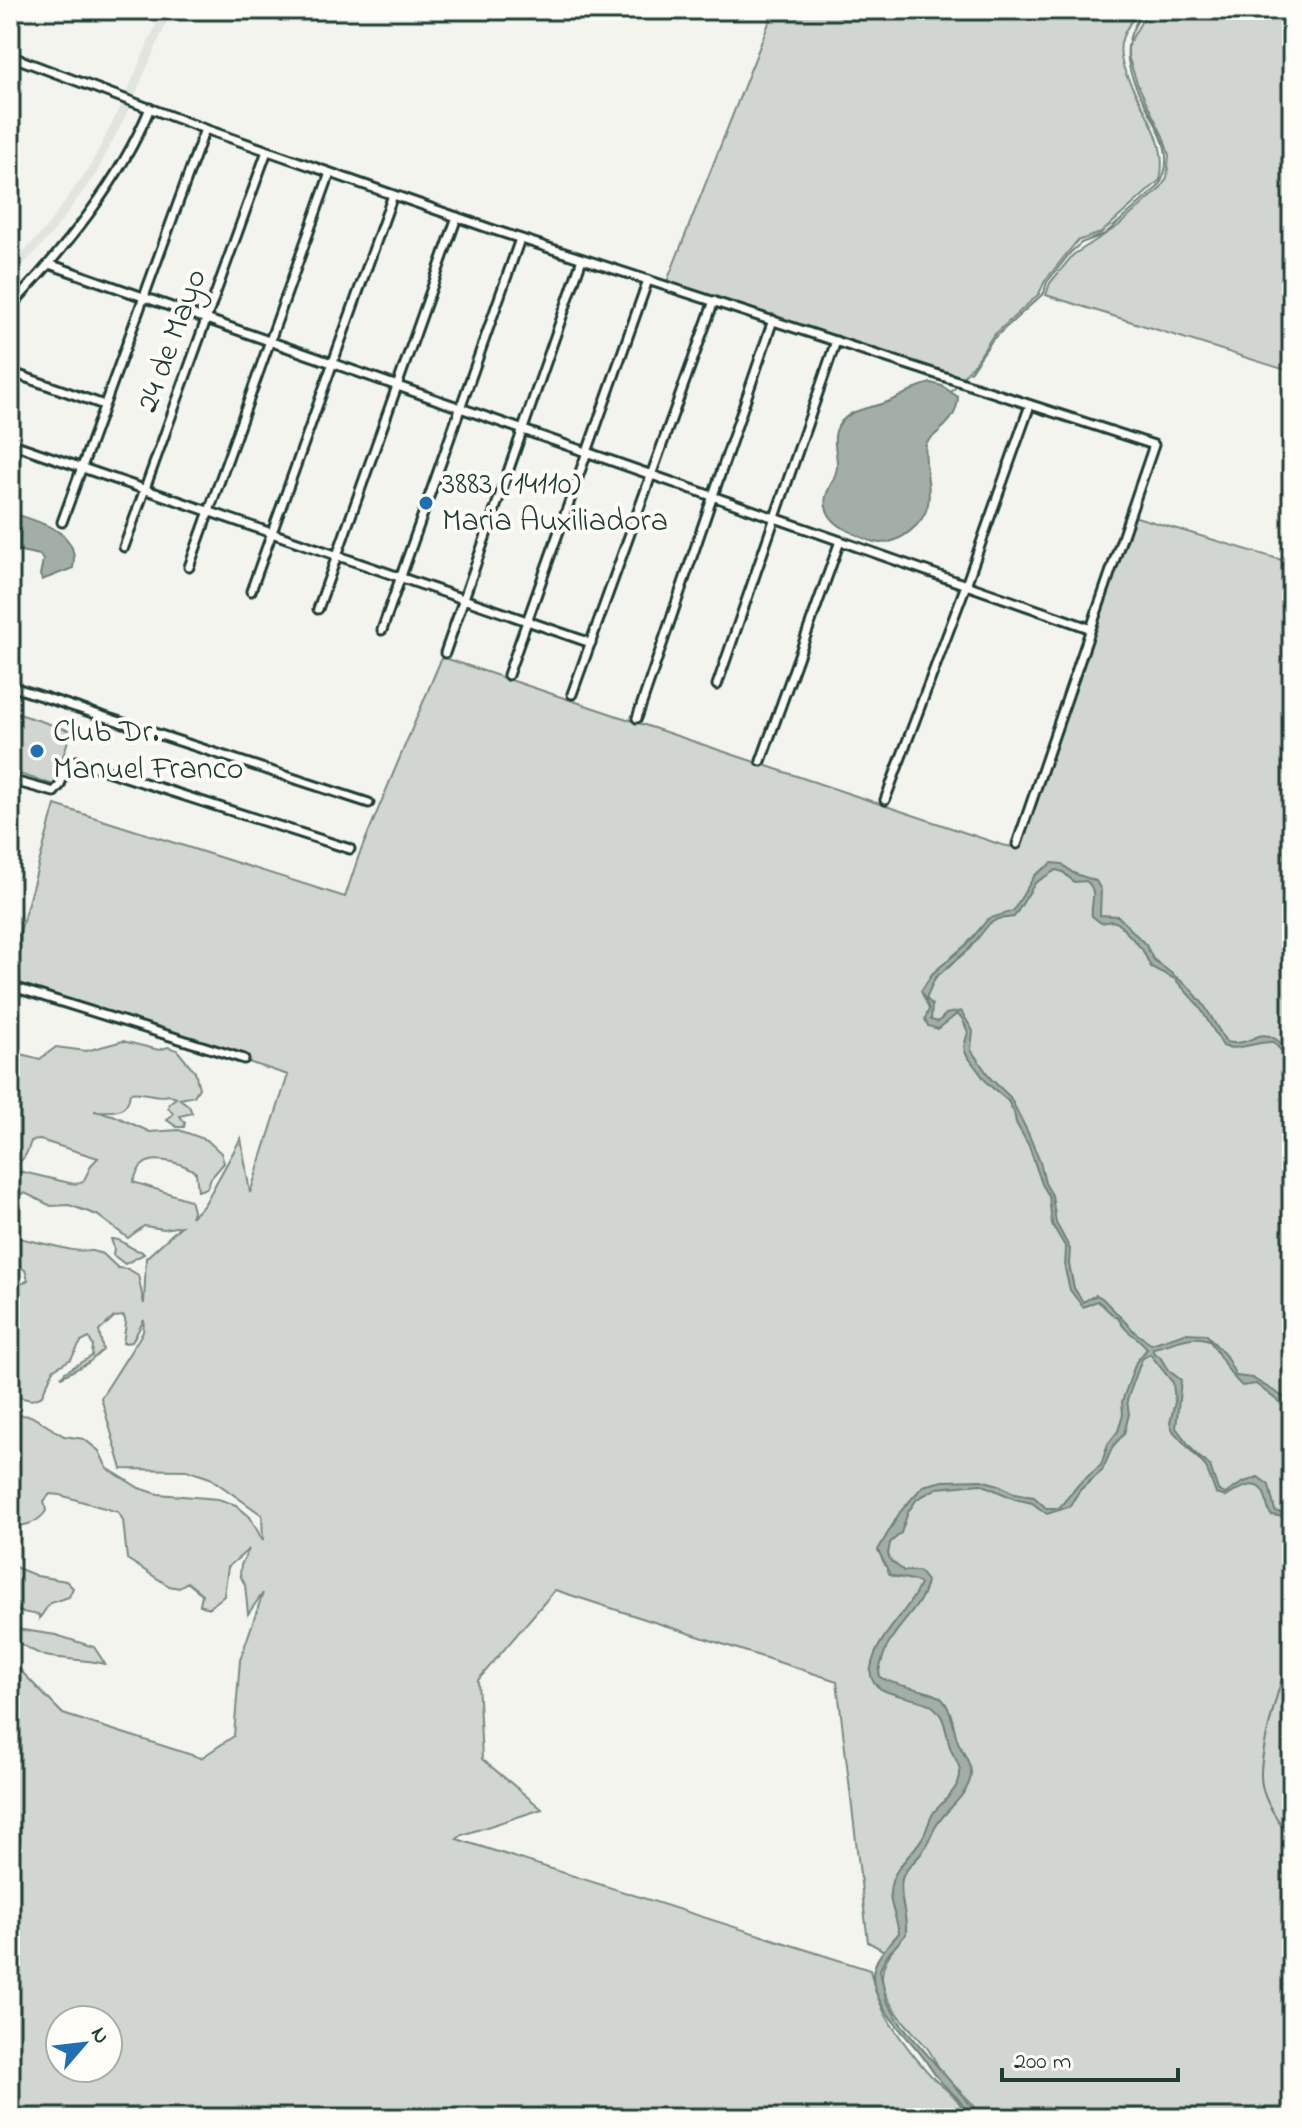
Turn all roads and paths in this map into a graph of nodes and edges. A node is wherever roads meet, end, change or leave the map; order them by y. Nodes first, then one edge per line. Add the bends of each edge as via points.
1 (10, 56) edge
2 (150, 108) junction
3 (205, 129) junction
4 (267, 151) junction
5 (330, 173) junction
6 (393, 195) junction
7 (457, 217) junction
8 (520, 239) junction
9 (582, 259) junction
10 (49, 264) junction
11 (648, 280) junction
12 (144, 297) junction
13 (714, 301) junction
14 (10, 307) edge
15 (207, 319) junction
16 (773, 320) junction
17 (270, 341) junction
18 (836, 341) junction
19 (333, 363) junction
20 (10, 372) edge
21 (397, 386) junction
22 (104, 405) junction
23 (1030, 405) junction
24 (460, 408) junction
25 (523, 430) junction
26 (10, 443) edge
27 (587, 452) junction
28 (82, 468) junction
29 (652, 475) junction
30 (145, 489) junction
31 (713, 496) junction
32 (209, 511) junction
33 (775, 518) junction
34 (62, 522) dead end
35 (272, 533) junction
36 (840, 541) junction
37 (124, 547) dead end
38 (337, 555) junction
39 (189, 567) dead end
40 (400, 577) junction
41 (966, 585) junction
42 (251, 591) dead end
43 (464, 599) junction
44 (318, 609) dead end
45 (528, 621) junction
46 (1089, 628) junction
47 (382, 630) dead end
48 (591, 643) junction
49 (445, 653) dead end
50 (508, 675) dead end
51 (717, 685) dead end
52 (10, 686) edge
53 (572, 694) dead end
54 (637, 718) dead end
55 (761, 761) dead end
56 (10, 780) edge
57 (885, 800) dead end
58 (369, 803) dead end
59 (1017, 844) dead end
60 (350, 849) dead end
61 (10, 986) edge
62 (244, 1059) dead end

1 - 2 street
2 - 3 street
2 - 10 street via 118,171
3 - 4 street
3 - 12 street
4 - 5 street
4 - 15 street, 24 de Mayo
5 - 6 street
5 - 17 street
6 - 7 street
6 - 19 street
7 - 8 street
7 - 21 street
8 - 9 street
8 - 24 street
9 - 11 street
9 - 25 street
10 - 12 street
10 - 14 street
11 - 13 street
11 - 27 street
12 - 15 street
12 - 22 street
13 - 16 street
13 - 29 street
15 - 17 street
15 - 30 street, 24 de Mayo
16 - 18 street
16 - 31 street
17 - 19 street
17 - 32 street
18 - 23 street
18 - 33 street
19 - 21 street
19 - 35 street
20 - 22 street
21 - 24 street
21 - 38 street
22 - 28 street
23 - 41 street
23 - 46 street via 1154,445
24 - 25 street
24 - 40 street
25 - 27 street
25 - 43 street
26 - 28 street
27 - 29 street
27 - 45 street
28 - 30 street
28 - 34 street
29 - 31 street
29 - 48 street
30 - 32 street
30 - 37 street, 24 de Mayo
31 - 33 street
31 - 54 street
32 - 35 street
32 - 39 street
33 - 36 street
33 - 51 street
35 - 38 street
35 - 42 street
36 - 41 street
36 - 55 street
38 - 40 street
38 - 44 street
40 - 43 street
40 - 47 street
41 - 46 street
41 - 57 street
43 - 45 street
43 - 49 street
45 - 48 street
45 - 50 street
46 - 59 street
48 - 53 street
52 - 58 street
56 - 60 street via 54,792 67,763 76,761
61 - 62 street

